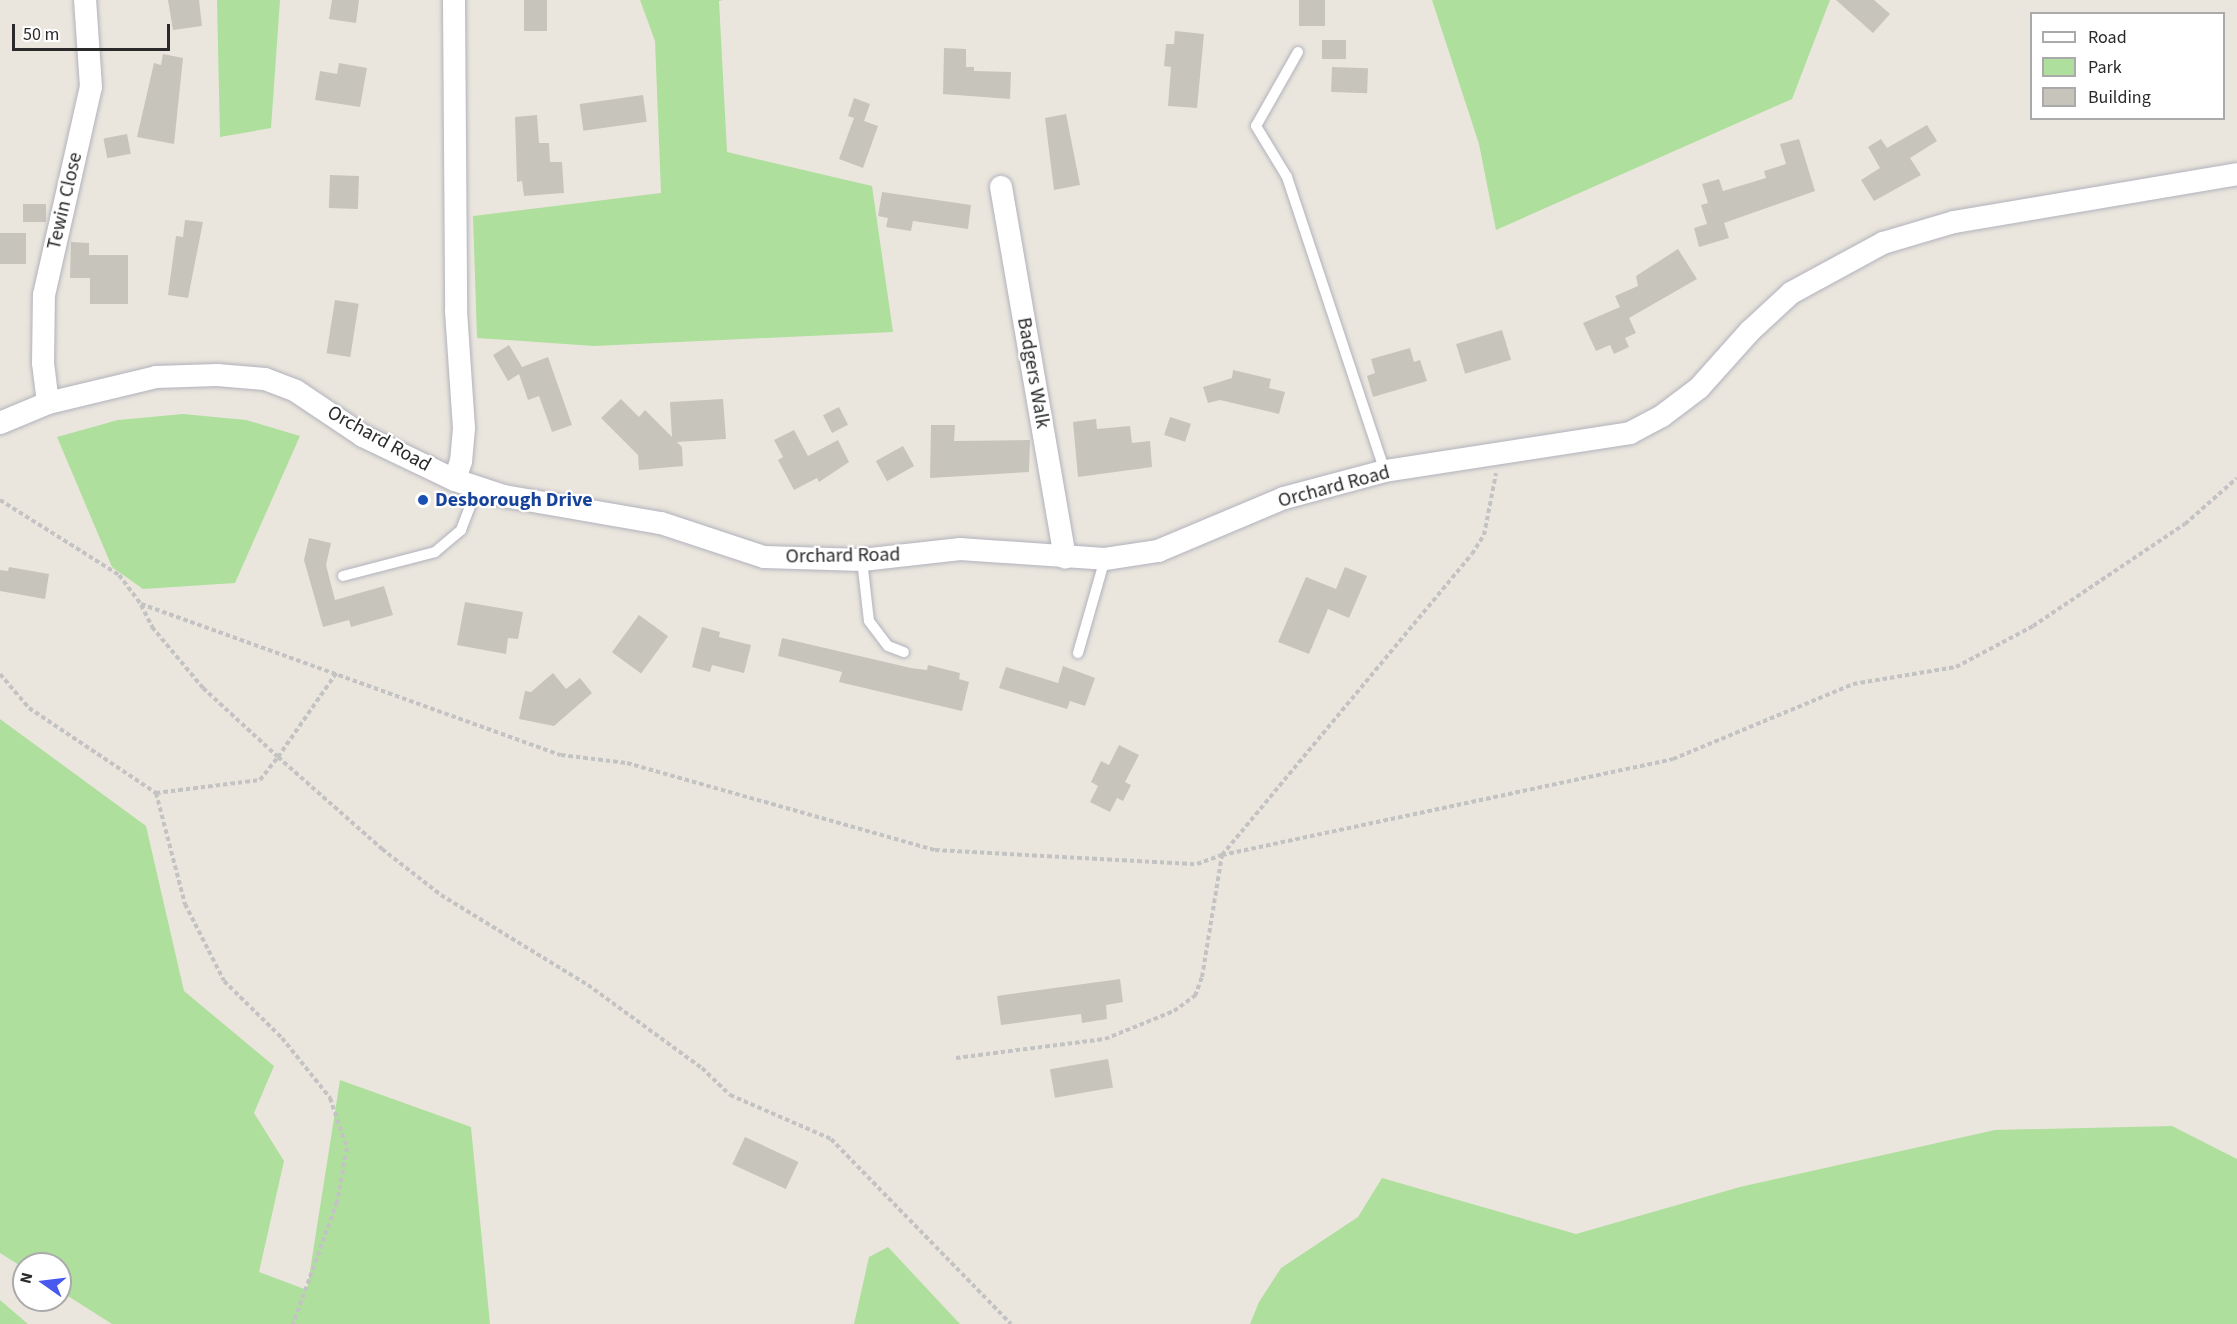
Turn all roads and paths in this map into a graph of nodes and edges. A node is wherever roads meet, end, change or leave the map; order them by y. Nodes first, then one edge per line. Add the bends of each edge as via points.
1 (85, 0) edge
2 (454, 0) edge
3 (1298, 52) dead end
4 (2237, 174) edge
5 (1001, 187) dead end
6 (48, 403) junction
7 (0, 423) edge
8 (1499, 452) junction
9 (1385, 471) junction
10 (2237, 478) edge
11 (455, 480) junction
12 (477, 488) junction
13 (0, 500) edge
14 (1065, 558) junction
15 (1105, 559) junction
16 (862, 560) junction
17 (343, 576) dead end
18 (141, 604) junction
19 (904, 652) dead end
20 (1078, 653) dead end
21 (337, 672) junction
22 (0, 674) edge
23 (278, 757) junction
24 (156, 793) junction
25 (1222, 855) junction
26 (956, 1058) dead end
27 (293, 1324) edge
28 (1011, 1324) edge

1 - 6 street, Tewin Close via 91,87 45,295 43,363
2 - 11 street via 456,311 464,428
3 - 9 lane via 1256,126 1287,177
4 - 8 street, Orchard Road via 1954,222 1882,243 1791,293 1750,331 1699,388 1662,417 1630,433
5 - 14 street, Badgers Walk
6 - 7 street, Orchard Road
6 - 11 street, Orchard Road via 156,378 218,375 265,379 296,391 363,436
8 - 9 street, Orchard Road
8 - 25 path via 1484,536 1472,554
9 - 15 street, Orchard Road via 1284,498 1158,550
10 - 25 path via 2185,524 2033,627 1956,667 1853,684 1673,759
11 - 12 street, Orchard Road
12 - 16 street, Orchard Road via 571,510 661,523 764,557
12 - 17 lane via 461,530 435,552
13 - 18 path via 119,575
14 - 15 street, Orchard Road
14 - 16 street, Orchard Road via 960,549
15 - 20 lane
16 - 19 lane via 869,621 888,646
18 - 21 path
18 - 23 path via 152,627 203,688
21 - 23 path
21 - 25 path via 561,755 627,763 935,850 1197,864
22 - 24 path via 29,708
23 - 24 path via 260,780
23 - 28 path via 382,849 441,895 588,985 702,1068 730,1095 831,1139
24 - 27 path via 185,904 224,981 282,1038 330,1098 347,1148 337,1202
25 - 26 path via 1202,977 1195,996 1174,1011 1105,1039

